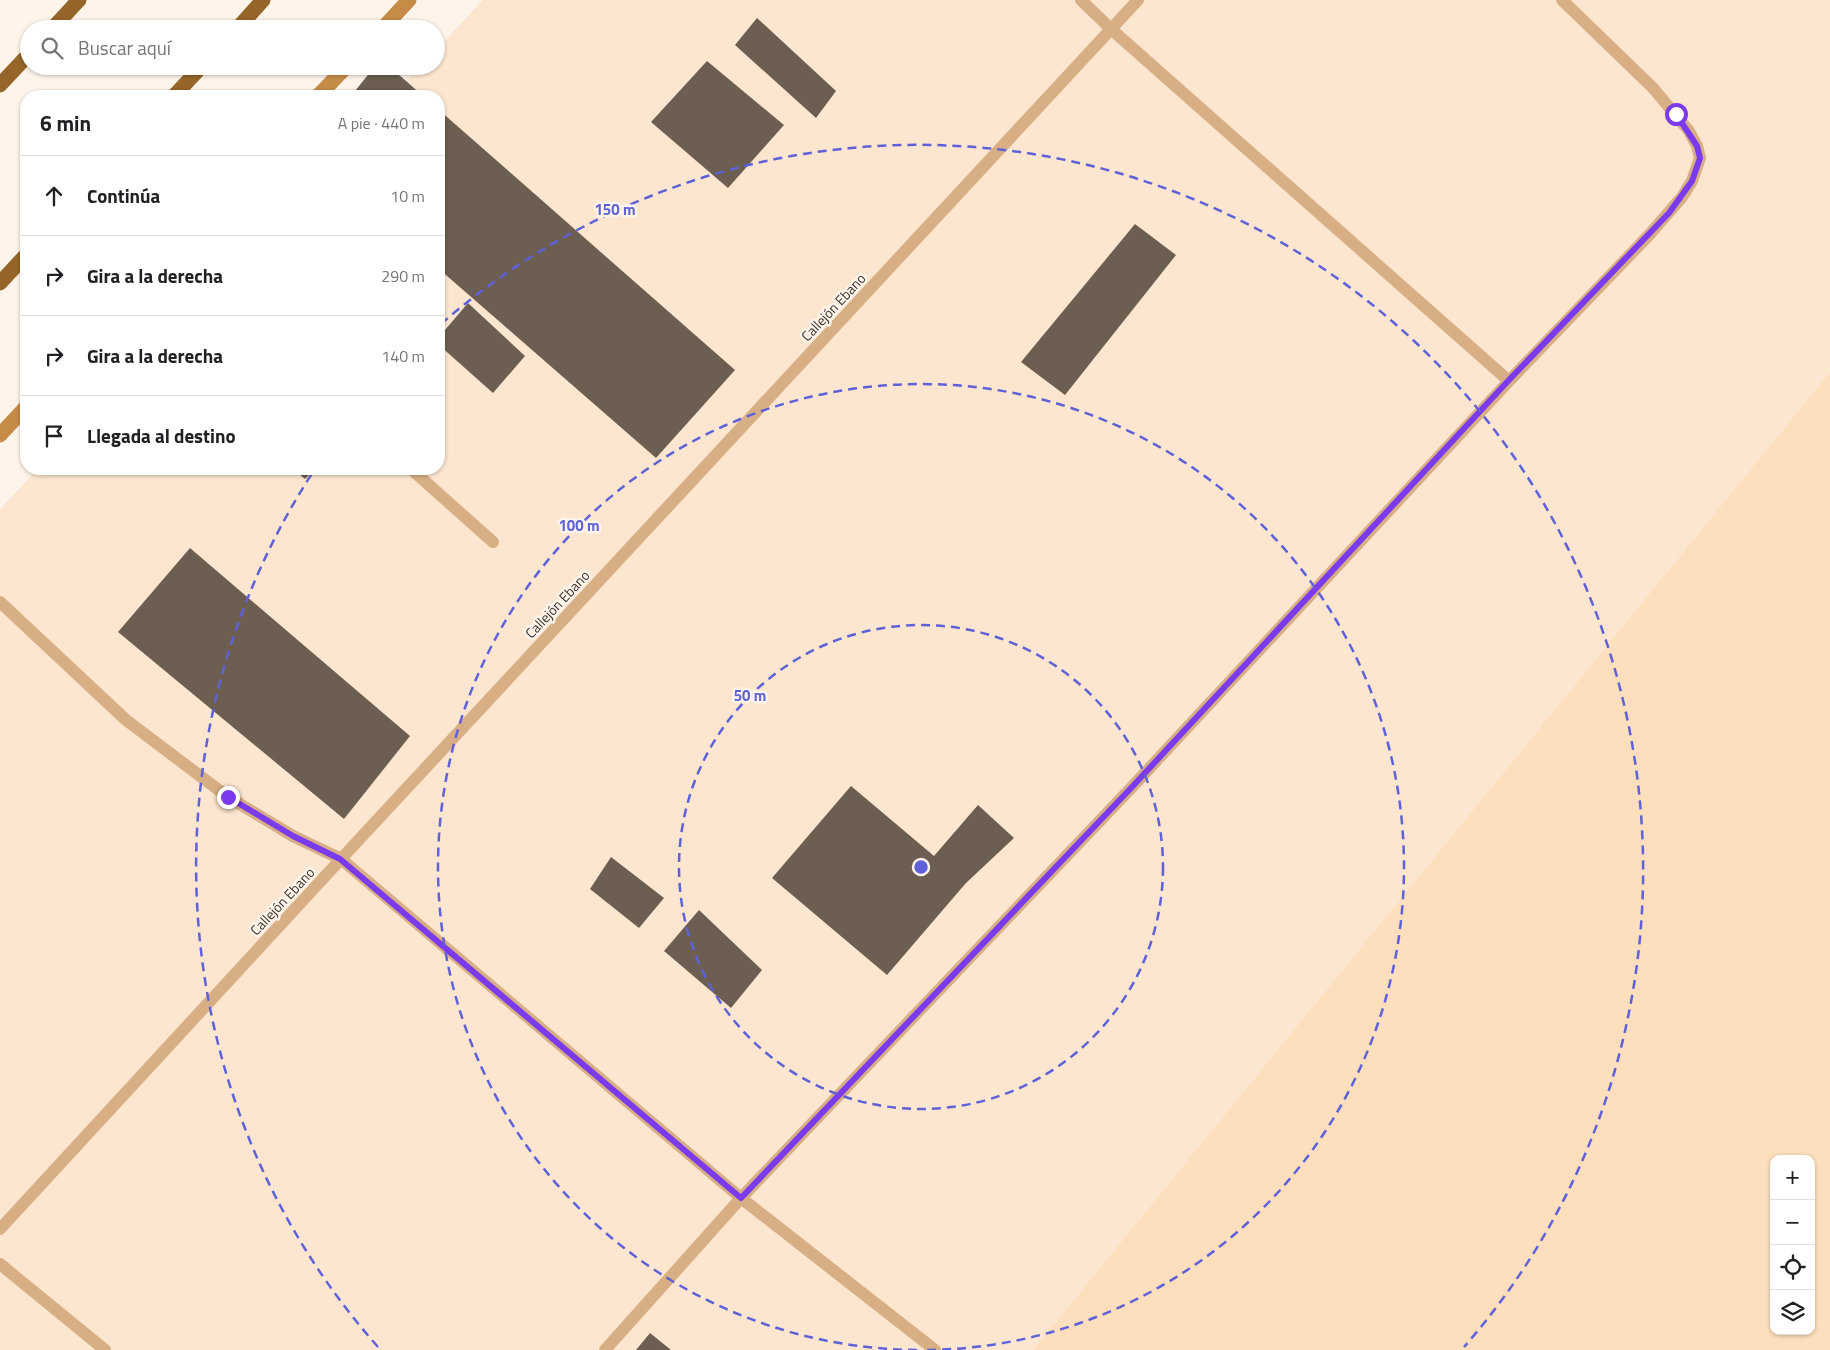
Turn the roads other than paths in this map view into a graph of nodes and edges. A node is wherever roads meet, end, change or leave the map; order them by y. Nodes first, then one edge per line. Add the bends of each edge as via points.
1 (79, 0) edge
2 (263, 0) edge
3 (409, 0) edge
4 (1081, 0) edge
5 (1138, 0) edge
6 (1562, 0) edge
7 (60, 20) edge
8 (245, 20) edge
9 (390, 20) edge
10 (1111, 28) junction
11 (20, 64) edge
12 (194, 75) edge
13 (338, 75) edge
14 (0, 85) edge
15 (180, 90) edge
16 (324, 90) edge
17 (20, 261) edge
18 (0, 283) edge
19 (1508, 381) junction
20 (20, 413) edge
21 (0, 435) edge
22 (418, 475) edge
23 (493, 542) dead end
24 (0, 602) edge
25 (340, 859) junction
26 (741, 1198) junction
27 (0, 1229) edge
28 (0, 1264) edge
29 (104, 1350) edge
30 (605, 1350) edge
31 (934, 1350) edge

1 - 7 highway
2 - 8 highway
3 - 9 street
4 - 10 lane
5 - 10 lane, Callejón Ebano
6 - 19 lane via 1676,114 1697,146 1700,158 1692,181 1669,213
10 - 19 lane
10 - 25 lane, Callejón Ebano
11 - 14 highway
12 - 15 highway
13 - 16 street
17 - 18 highway
19 - 26 lane via 1132,787
20 - 21 street
22 - 23 lane
24 - 25 lane via 126,720 220,791 293,836
25 - 26 lane
25 - 27 lane, Callejón Ebano
26 - 30 lane
26 - 31 lane
28 - 29 lane

